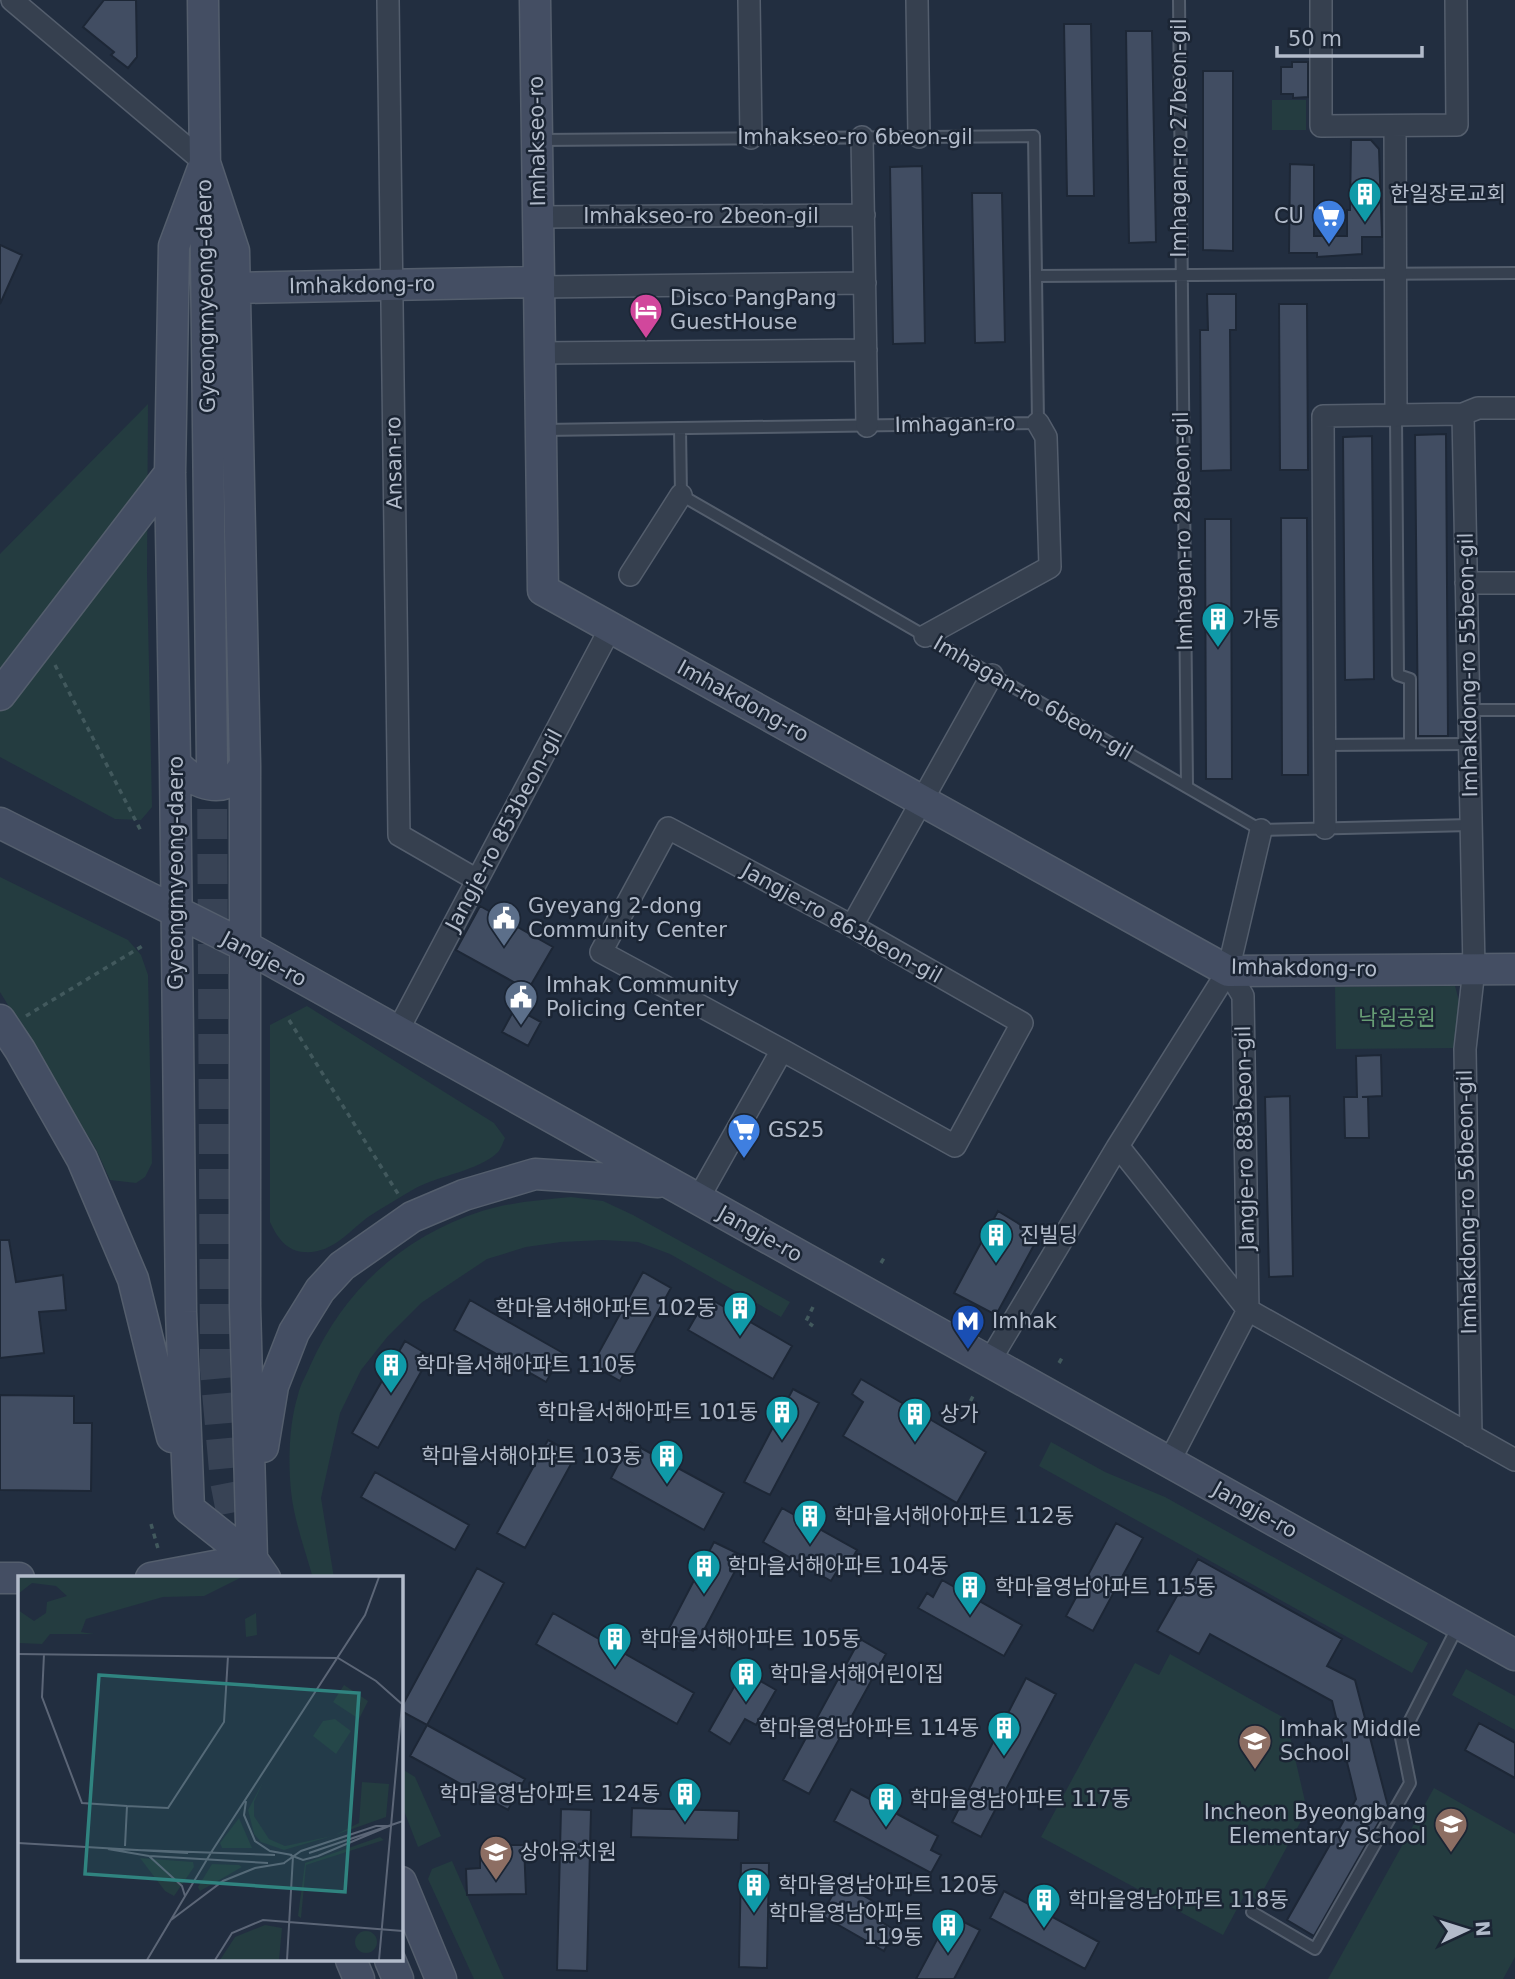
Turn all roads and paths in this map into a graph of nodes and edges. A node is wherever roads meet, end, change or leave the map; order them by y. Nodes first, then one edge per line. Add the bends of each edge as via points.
1 (12, 0) edge
2 (203, 0) edge
3 (388, 0) edge
4 (535, 0) edge
5 (749, 0) edge
6 (917, 0) edge
7 (1179, 0) edge
8 (1321, 0) edge
9 (1456, 0) edge
10 (1395, 126) junction
11 (862, 137) junction
12 (919, 137) junction
13 (751, 138) junction
14 (537, 140) junction
15 (205, 163) junction
16 (864, 215) junction
17 (538, 217) junction
18 (1395, 273) junction
19 (1515, 273) edge
20 (1180, 275) junction
21 (1036, 276) junction
22 (865, 283) junction
23 (391, 285) junction
24 (539, 285) junction
25 (235, 288) junction
26 (866, 350) junction
27 (540, 353) junction
28 (1515, 408) edge
29 (1463, 414) junction
30 (1396, 416) junction
31 (1038, 423) junction
32 (867, 426) junction
33 (680, 428) junction
34 (541, 430) junction
35 (170, 473) junction
36 (681, 495) junction
37 (630, 575) dead end
38 (1466, 583) junction
39 (1515, 583) edge
40 (611, 627) junction
41 (925, 636) junction
42 (51, 656) dead end
43 (992, 675) junction
44 (0, 695) edge
45 (1469, 710) junction
46 (1515, 710) edge
47 (1410, 744) junction
48 (1469, 744) junction
49 (1325, 745) junction
50 (175, 762) junction
51 (212, 764) tunnel mouth
52 (245, 765) junction
53 (1186, 787) junction
54 (922, 801) junction
55 (0, 823) edge
56 (1471, 825) junction
57 (1325, 828) junction
58 (1261, 830) junction
59 (141, 831) dead end
60 (477, 880) junction
61 (177, 913) junction
62 (852, 926) junction
63 (144, 945) dead end
64 (245, 946) junction
65 (1474, 969) junction
66 (1515, 969) edge
67 (1228, 971) junction
68 (289, 1020) dead end
69 (8, 1021) edge
70 (397, 1032) junction
71 (782, 1050) junction
72 (1118, 1146) junction
73 (667, 1183) junction
74 (698, 1199) junction
75 (404, 1203) dead end
76 (884, 1258) dead end
77 (881, 1263) dead end
78 (813, 1307) dead end
79 (1248, 1310) junction
80 (813, 1326) dead end
81 (1062, 1357) dead end
82 (989, 1362) junction
83 (1059, 1363) dead end
84 (973, 1396) dead end
85 (957, 1406) dead end
86 (1471, 1436) junction
87 (1515, 1460) edge
88 (1169, 1462) junction
89 (189, 1509) junction
90 (254, 1572) edge
91 (185, 1576) edge
92 (0, 1578) edge
93 (18, 1578) edge
94 (1459, 1624) junction
95 (1515, 1655) edge
96 (402, 1884) edge
97 (1252, 1912) dead end
98 (352, 1962) edge
99 (391, 1962) edge
100 (359, 1979) edge
101 (398, 1979) edge
102 (441, 1979) edge

1 - 15 street
2 - 15 street, Gyeongmyeong-daero
3 - 23 street, Ansan-ro
4 - 14 street, Imhakseo-ro
5 - 13 street
6 - 12 street
7 - 20 lane, Imhagan-ro 27beon-gil
8 - 10 street via 1321,126
9 - 10 street via 1457,125
10 - 18 street
11 - 12 lane, Imhakseo-ro 6beon-gil
11 - 13 lane, Imhakseo-ro 6beon-gil
11 - 16 street
12 - 21 lane, Imhakseo-ro 6beon-gil via 1034,136
13 - 14 lane, Imhakseo-ro 6beon-gil
14 - 17 street, Imhakseo-ro
15 - 25 street, Gyeongmyeong-daero via 234,251
15 - 35 street, Gyeongmyeong-daero via 174,246
15 - 51 street, Gyeongmyeong-daero
16 - 17 street, Imhakseo-ro 2beon-gil
16 - 22 street
17 - 24 street, Imhakseo-ro
18 - 19 lane
18 - 20 lane
18 - 30 street
20 - 21 lane
20 - 53 lane, Imhagan-ro 28beon-gil
21 - 31 lane, Imhagan-ro
22 - 24 street
22 - 26 street
23 - 24 street, Imhakdong-ro
23 - 25 street, Imhakdong-ro
23 - 60 street, Ansan-ro via 399,835
24 - 27 street, Imhakdong-ro
25 - 52 street, Gyeongmyeong-daero
26 - 27 street
26 - 32 street
27 - 34 street, Imhakdong-ro
28 - 29 street via 1478,408
29 - 30 street
29 - 38 street, Imhakdong-ro 55beon-gil
30 - 47 lane via 1398,676 1409,679
30 - 49 street via 1324,416
31 - 32 lane, Imhagan-ro
31 - 41 street via 1046,437 1050,567
32 - 33 lane, Imhagan-ro
33 - 34 lane, Imhagan-ro
33 - 36 lane
34 - 40 street, Imhakdong-ro via 543,590
35 - 44 street
35 - 50 street, Gyeongmyeong-daero
36 - 37 street
36 - 41 lane, Imhagan-ro 6beon-gil
38 - 39 street
38 - 45 street, Imhakdong-ro 55beon-gil
40 - 54 street, Imhakdong-ro
40 - 60 street, Jangje-ro 853beon-gil
41 - 43 lane, Imhagan-ro 6beon-gil
42 - 59 path
43 - 53 lane, Imhagan-ro 6beon-gil
43 - 54 street
45 - 46 lane
45 - 48 street, Imhakdong-ro 55beon-gil
47 - 48 lane
47 - 49 lane
48 - 56 street, Imhakdong-ro 55beon-gil
49 - 57 street
50 - 52 street via 201,783 210,784 234,780
50 - 61 street, Gyeongmyeong-daero
52 - 64 street, Gyeongmyeong-daero
53 - 58 lane, Imhagan-ro 6beon-gil
54 - 62 street
54 - 67 street, Imhakdong-ro
55 - 61 street, Jangje-ro
56 - 57 lane
56 - 65 street, Imhakdong-ro 55beon-gil
57 - 58 lane
58 - 67 street
60 - 70 street, Jangje-ro 853beon-gil
61 - 64 street, Jangje-ro
61 - 89 street, Gyeongmyeong-daero via 181,1312
62 - 71 street, Jangje-ro 863beon-gil via 1022,1023 955,1146
62 - 71 street, Jangje-ro 863beon-gil via 668,828 601,952
63 - 69 path
64 - 70 street, Jangje-ro
64 - 90 street, Gyeongmyeong-daero via 245,1306
65 - 66 street, Imhakdong-ro
65 - 67 street, Imhakdong-ro
65 - 86 street, Imhakdong-ro 56beon-gil via 1465,1049
67 - 72 street
67 - 79 street, Jangje-ro 883beon-gil via 1243,996
68 - 75 path
69 - 89 street via 82,1159 133,1279
70 - 73 street, Jangje-ro
71 - 74 street
72 - 79 street, Jangje-ro 883beon-gil
72 - 82 street
73 - 74 street, Jangje-ro
73 - 90 street via 535,1174 464,1195 412,1217 342,1266 320,1290 294,1332 273,1386 263,1446
74 - 82 street, Jangje-ro
76 - 77 path
78 - 80 path via 806,1321
79 - 86 street
79 - 88 street, Jangje-ro 883beon-gil
81 - 83 path
82 - 88 street, Jangje-ro
84 - 85 path via 966,1410
86 - 87 street
88 - 94 street, Jangje-ro
89 - 90 street
90 - 91 street
92 - 93 street
94 - 95 street, Jangje-ro
94 - 97 lane via 1401,1738 1410,1783 1315,1948
96 - 102 street
98 - 100 street
99 - 101 street

